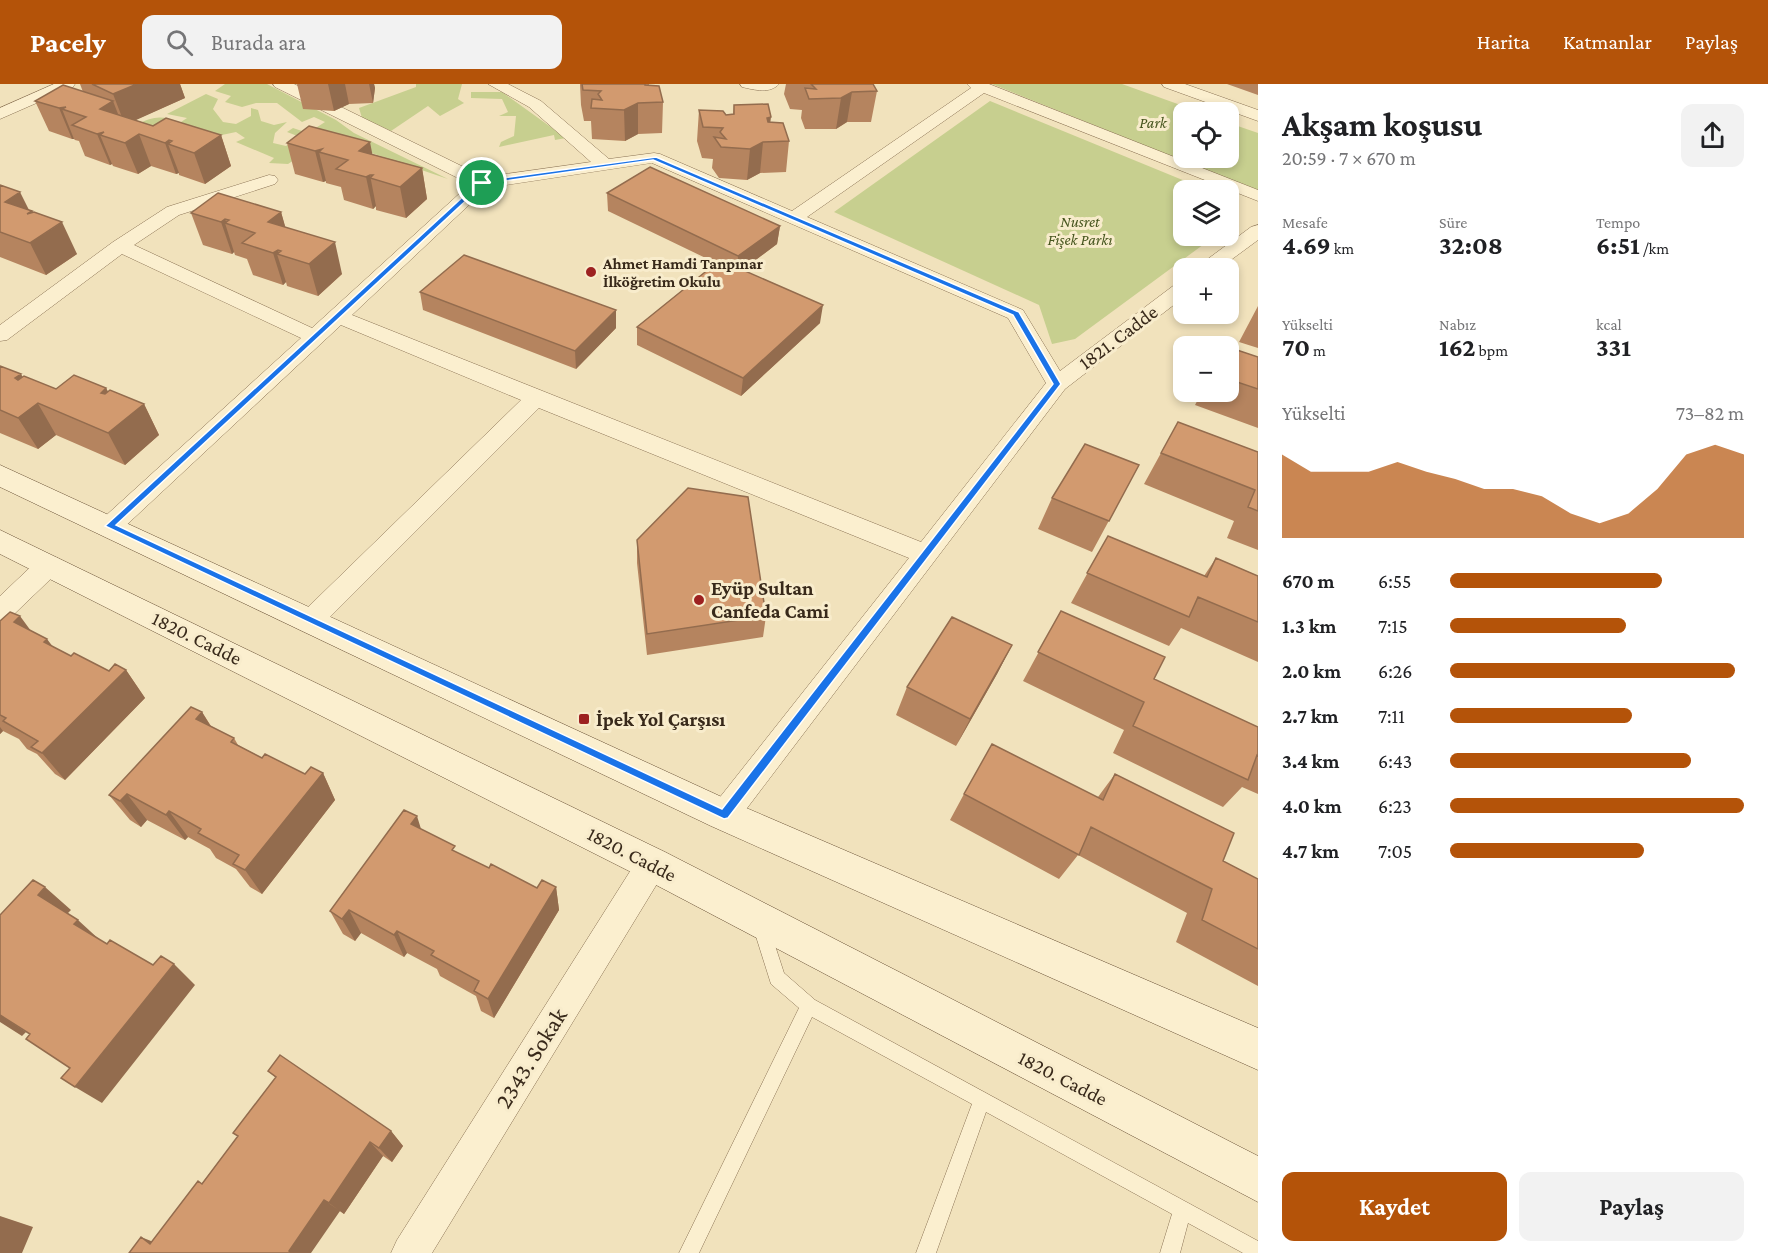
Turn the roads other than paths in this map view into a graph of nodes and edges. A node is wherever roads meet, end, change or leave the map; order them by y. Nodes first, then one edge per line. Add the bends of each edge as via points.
1 (67, 84) edge
2 (281, 84) edge
3 (496, 84) edge
4 (748, 84) edge
5 (771, 84) edge
6 (1170, 84) edge
7 (979, 86) edge
8 (0, 114) edge
9 (1258, 116) edge
10 (605, 165) junction
11 (269, 180) dead end
12 (482, 183) junction
13 (1258, 196) edge
14 (794, 218) junction
15 (1258, 231) edge
16 (120, 246) junction
17 (1222, 258) edge
18 (1173, 295) edge
19 (337, 316) junction
20 (0, 334) edge
21 (315, 337) junction
22 (1057, 384) junction
23 (536, 398) junction
24 (0, 475) edge
25 (110, 526) junction
26 (0, 541) edge
27 (925, 554) junction
28 (49, 565) junction
29 (0, 612) edge
30 (311, 621) junction
31 (724, 814) junction
32 (652, 864) junction
33 (759, 920) junction
34 (809, 1006) junction
35 (1258, 1049) edge
36 (982, 1100) junction
37 (1258, 1180) edge
38 (1183, 1210) junction
39 (1258, 1251) edge
40 (410, 1253) edge
41 (689, 1253) edge
42 (926, 1253) edge
43 (1170, 1253) edge

1 - 8 street
2 - 12 street
3 - 10 street via 535,104
4 - 5 street
6 - 9 street
7 - 13 street
7 - 14 street
10 - 12 street
10 - 14 street via 654,158
11 - 16 street via 173,211
12 - 19 street
14 - 22 street via 1016,314
15 - 17 street
16 - 20 street
16 - 21 street
18 - 22 street, 1821. Cadde
19 - 21 street
19 - 23 street
21 - 25 street
22 - 27 street, 1821. Cadde
23 - 27 street
23 - 30 street
24 - 25 main road
25 - 30 main road
26 - 28 main road, 1820. Cadde
27 - 31 street, 1821. Cadde
28 - 29 street
28 - 32 main road, 1820. Cadde
30 - 31 main road
31 - 35 main road
32 - 33 main road, 1820. Cadde
32 - 40 street, 2343. Sokak
33 - 34 lane via 777,978
33 - 37 main road, 1820. Cadde
34 - 36 lane
34 - 41 lane
36 - 38 lane
36 - 42 lane
38 - 39 lane
38 - 43 lane

